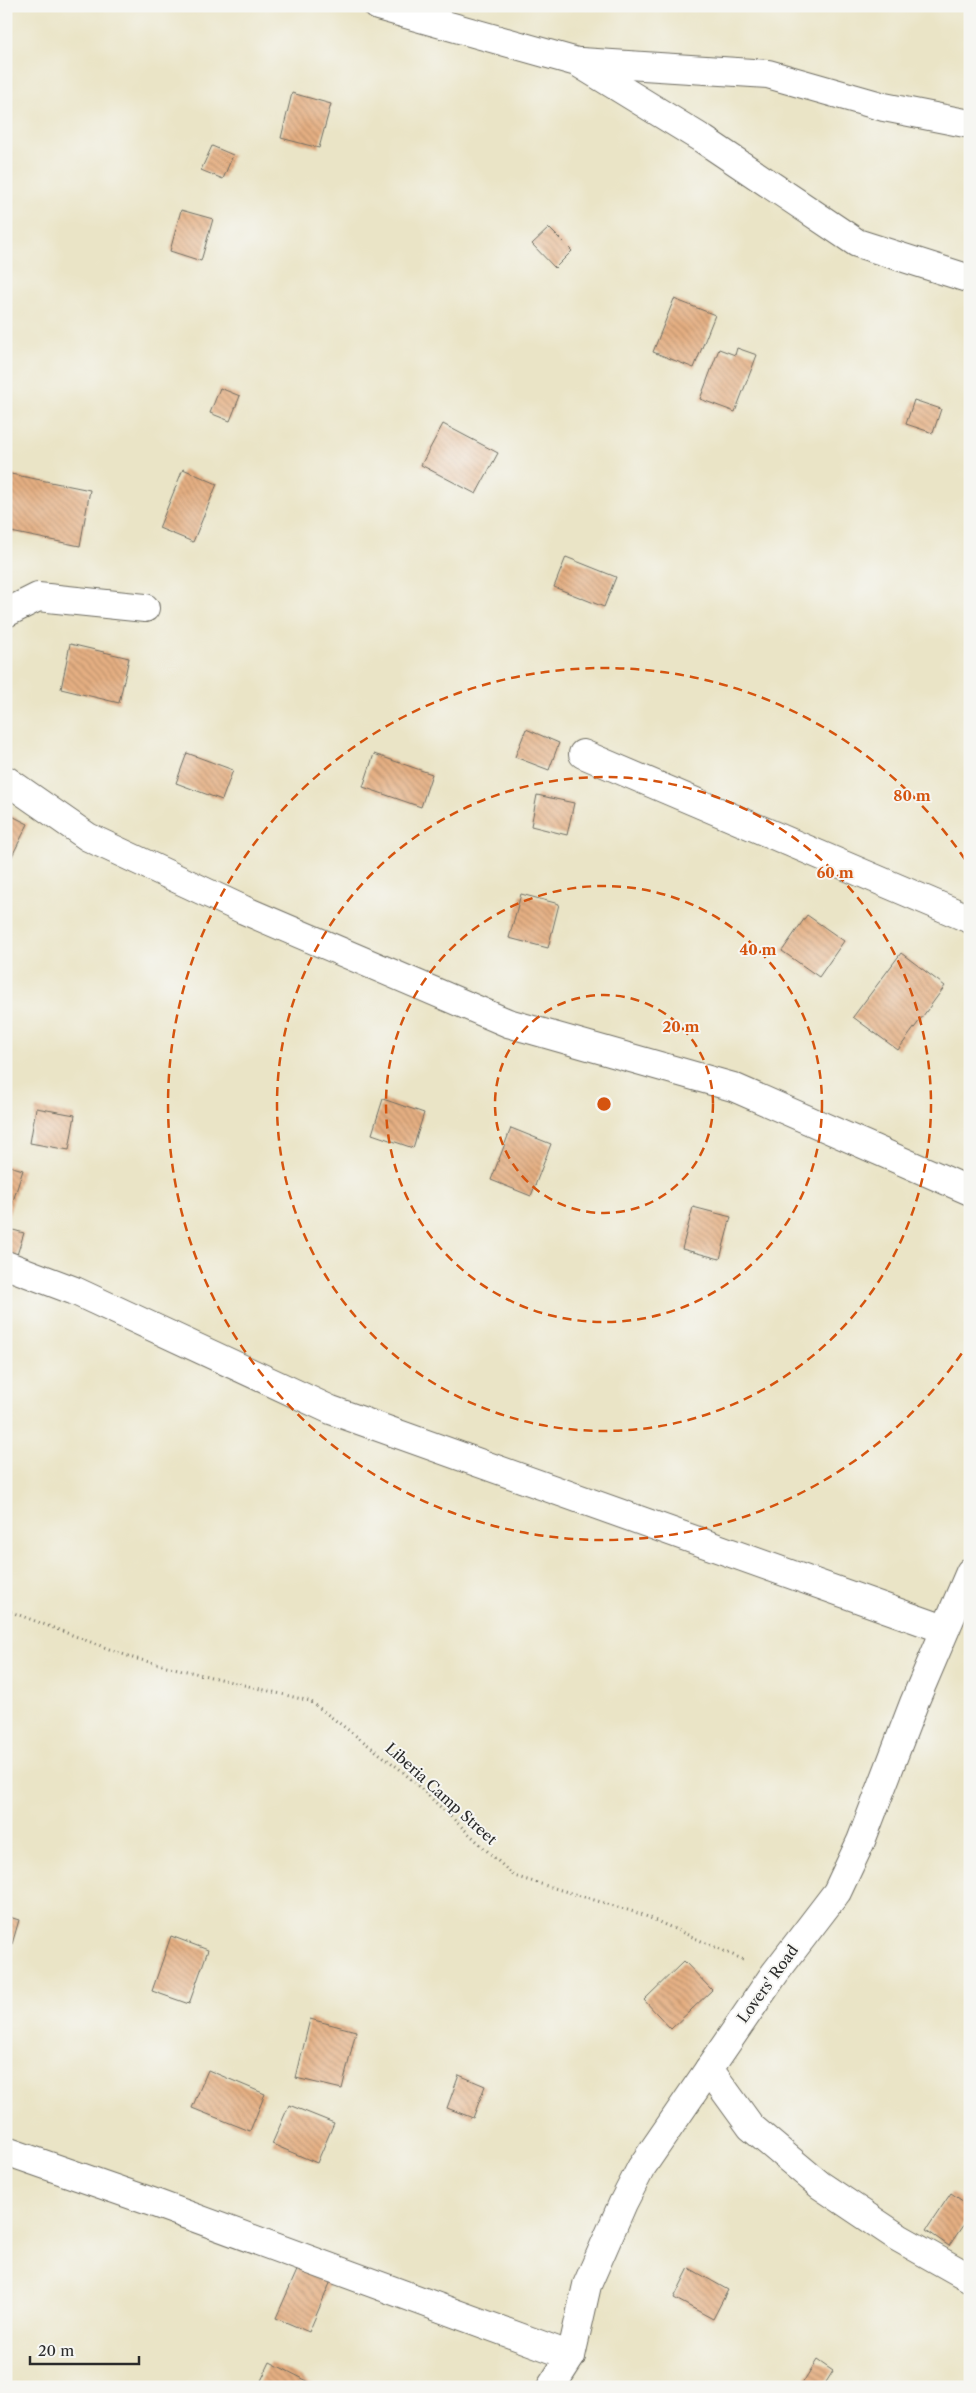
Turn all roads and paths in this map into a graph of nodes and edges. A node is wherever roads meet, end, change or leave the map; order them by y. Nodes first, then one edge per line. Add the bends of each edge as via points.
1 (378, 6) edge
2 (577, 62) junction
3 (970, 124) edge
4 (970, 279) edge
5 (145, 608) dead end
6 (6, 613) edge
7 (584, 754) dead end
8 (6, 780) edge
9 (970, 919) edge
10 (970, 1191) edge
11 (6, 1265) edge
12 (970, 1572) edge
13 (6, 1610) edge
14 (944, 1630) junction
15 (775, 1973) junction
16 (709, 2070) junction
17 (6, 2151) edge
18 (970, 2278) edge
19 (571, 2356) junction
20 (551, 2387) edge

1 - 2 street
2 - 3 street via 768,74 884,107
2 - 4 street via 704,140 857,243
5 - 6 street via 38,597
7 - 9 street
8 - 10 street via 88,837 244,910 508,1023 733,1087
11 - 14 street via 75,1291 331,1410
12 - 14 street, Lovers' Road
13 - 15 path, Liberia Camp Street via 133,1658 310,1701 402,1770 514,1876 641,1914
14 - 15 street, Lovers' Road via 861,1841 837,1892
15 - 16 street, Lovers' Road
16 - 18 street via 751,2127 820,2185 899,2238
16 - 19 street, Lovers' Road via 661,2136 622,2203 587,2285
17 - 19 street
19 - 20 street, Lovers' Road

